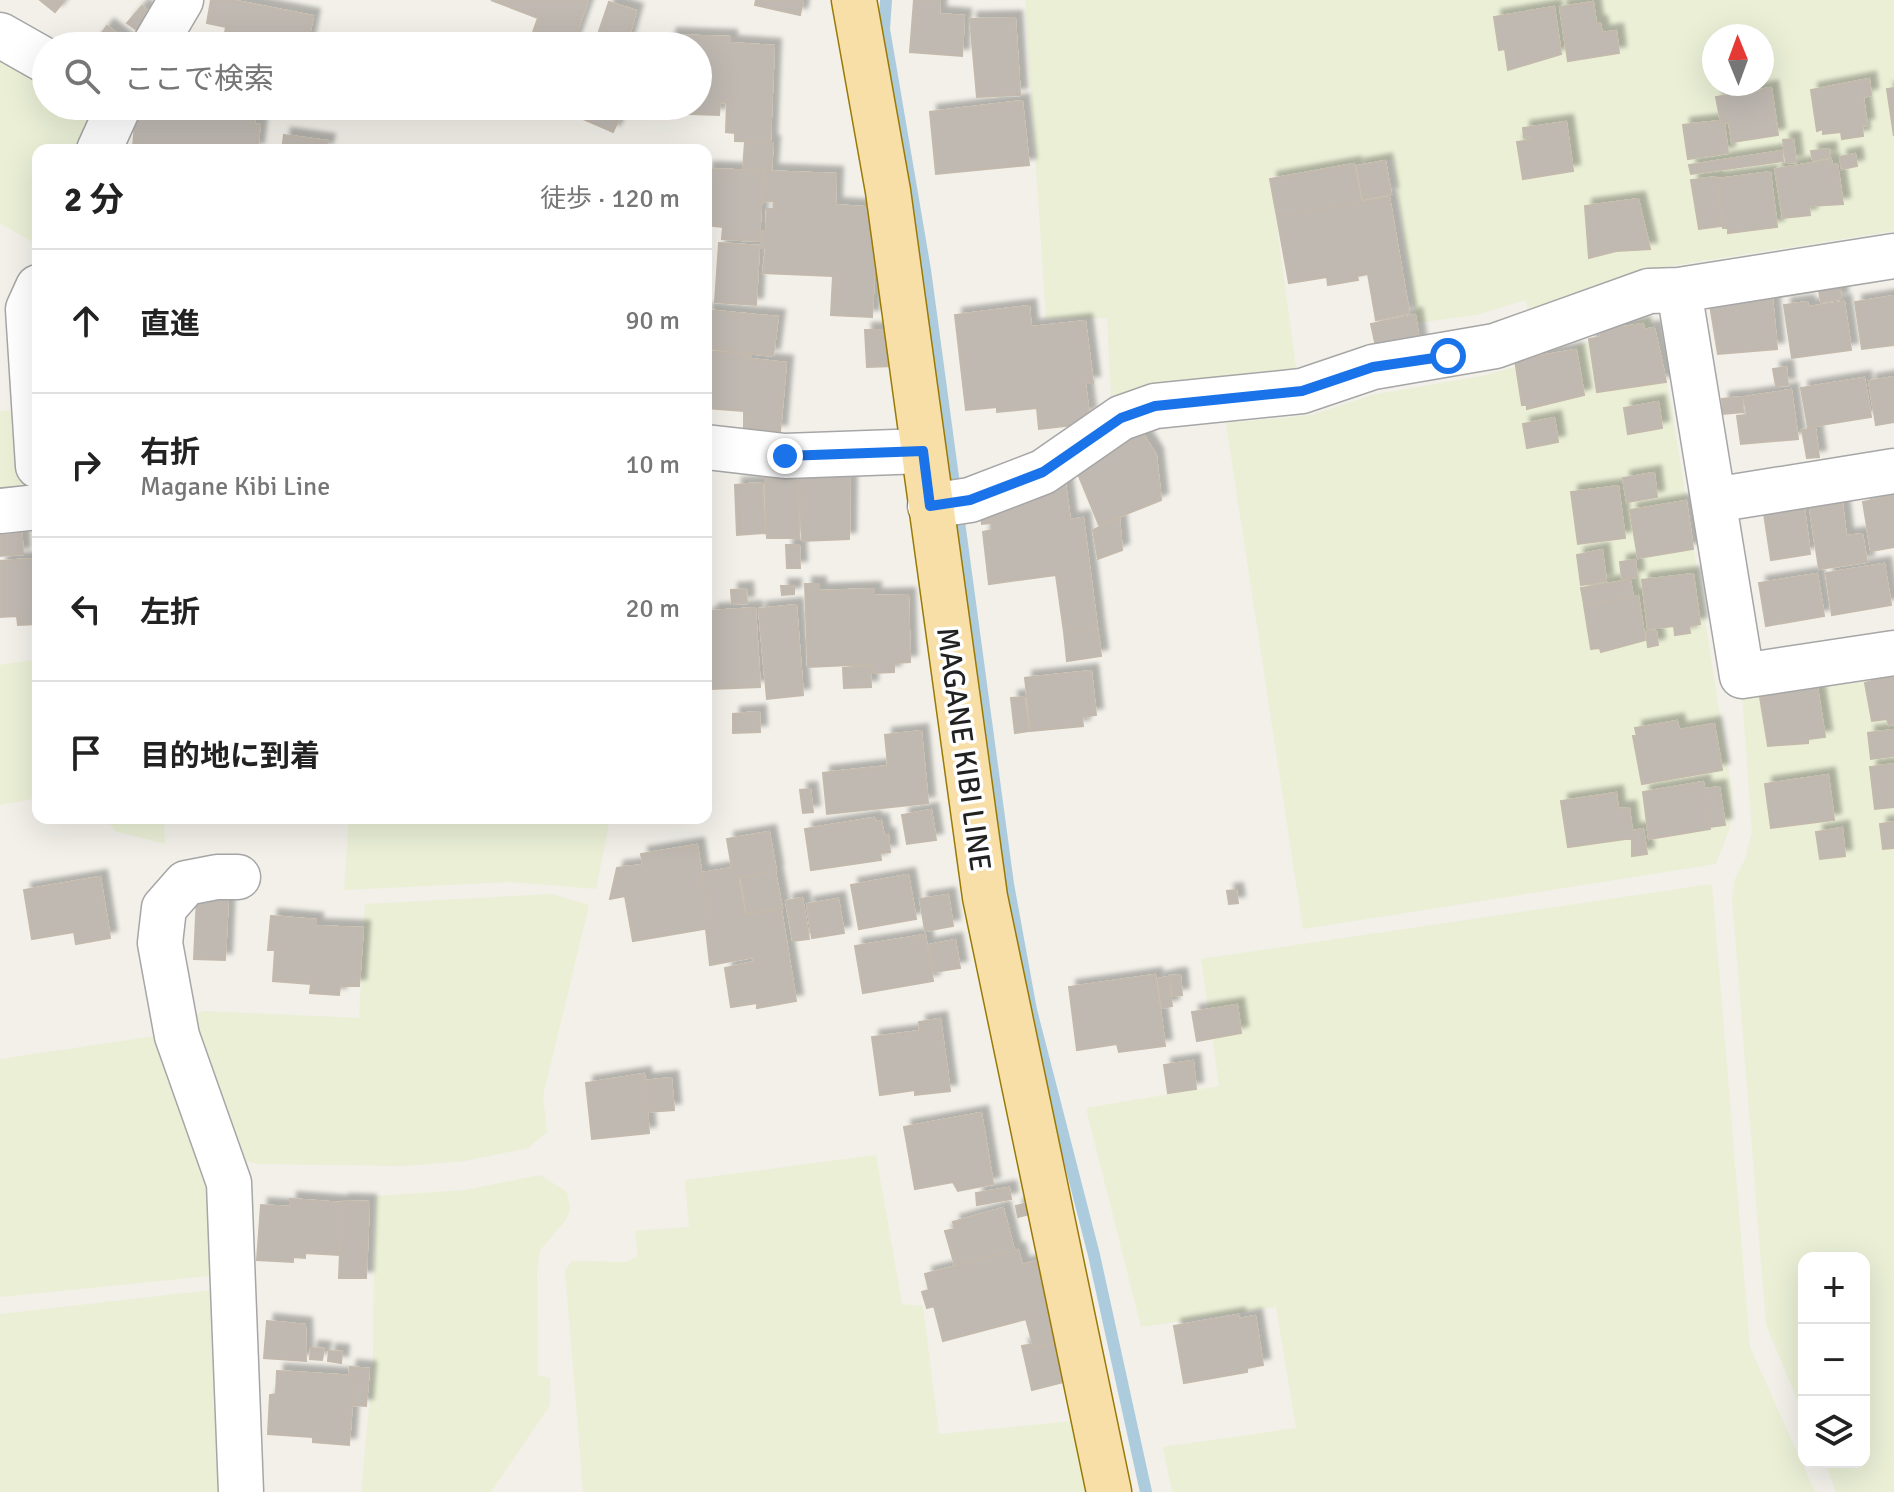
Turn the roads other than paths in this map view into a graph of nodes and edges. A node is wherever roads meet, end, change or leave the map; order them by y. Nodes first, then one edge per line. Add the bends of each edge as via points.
1 (181, 0) edge
2 (854, 0) edge
3 (162, 32) edge
4 (0, 35) edge
5 (32, 53) edge
6 (113, 120) edge
7 (102, 144) edge
8 (1894, 256) edge
9 (1679, 290) junction
10 (32, 300) edge
11 (32, 372) edge
12 (712, 448) edge
13 (923, 451) junction
14 (1894, 471) edge
15 (1714, 500) junction
16 (949, 503) junction
17 (32, 508) edge
18 (0, 511) edge
19 (1894, 653) edge
20 (238, 877) dead end
21 (241, 1492) edge
22 (1109, 1492) edge

1 - 3 street
2 - 13 main road, MAGANE KIBI LINE via 888,191
4 - 5 street
6 - 7 street
8 - 9 street
9 - 15 street
9 - 16 street via 1649,291 1495,346 1373,367 1302,391 1155,406 1121,418 1043,472
10 - 11 street
12 - 13 street via 785,456
13 - 16 main road, MAGANE KIBI LINE
14 - 15 street
15 - 19 street via 1742,676
16 - 22 main road, MAGANE KIBI LINE via 985,897
17 - 18 street
20 - 21 street via 186,883 164,908 160,943 177,1036 229,1183

